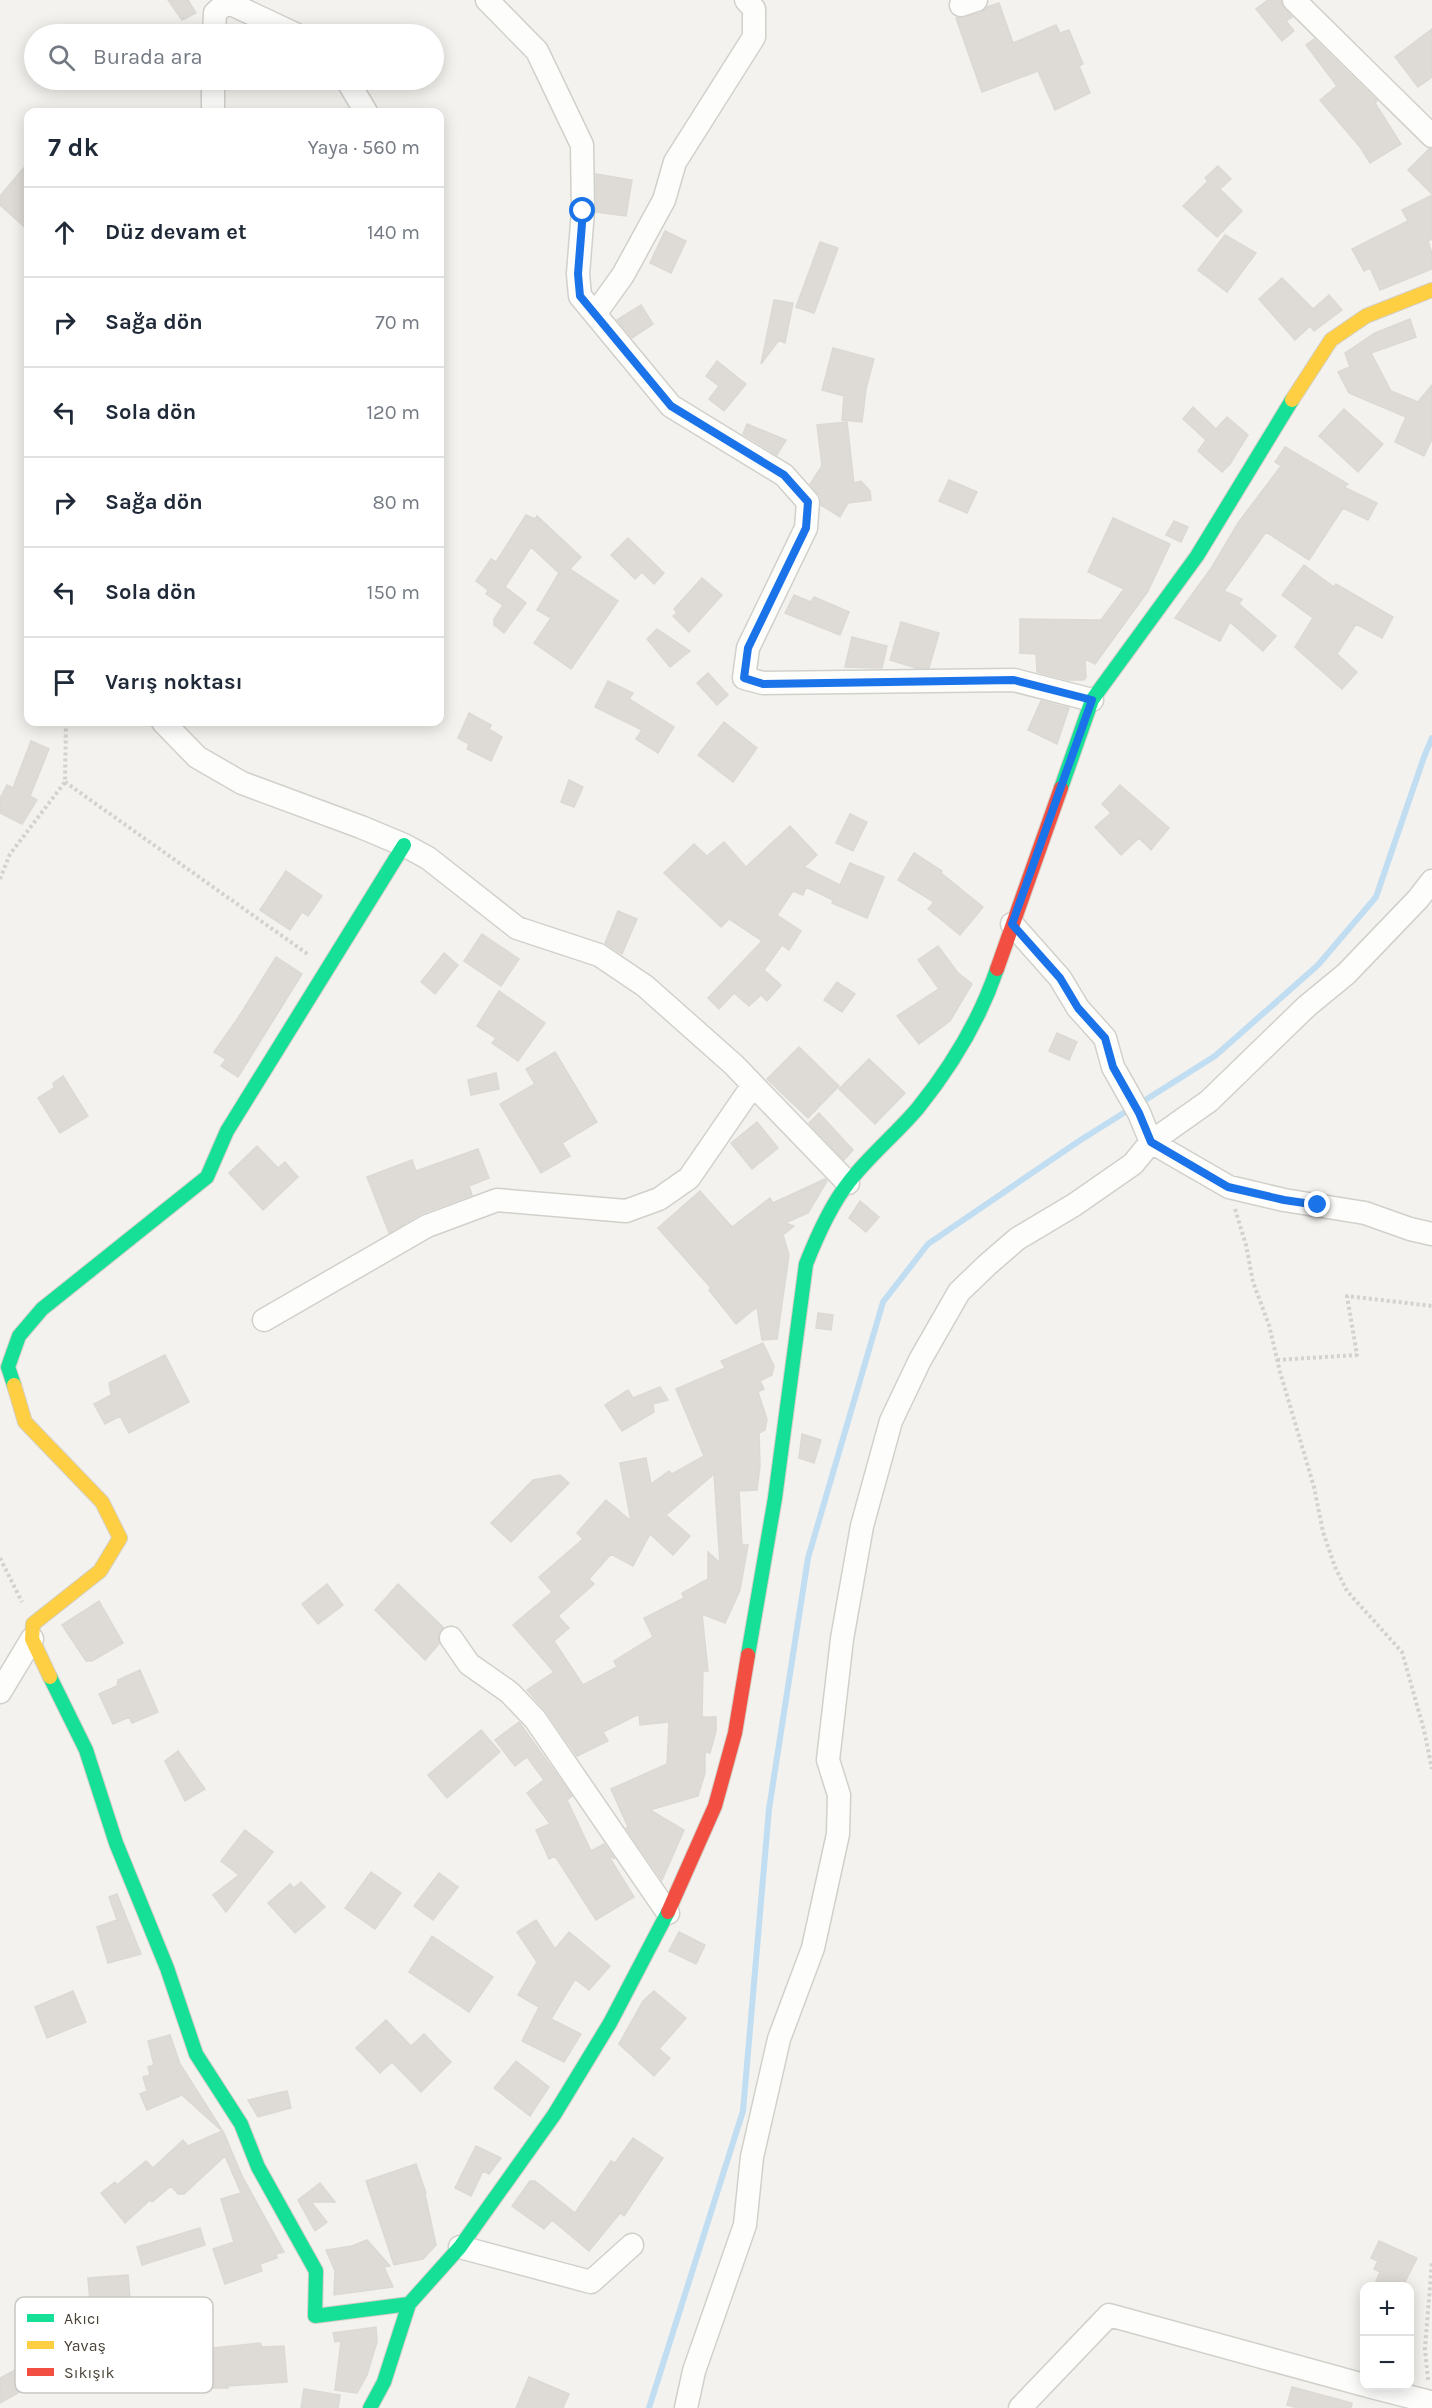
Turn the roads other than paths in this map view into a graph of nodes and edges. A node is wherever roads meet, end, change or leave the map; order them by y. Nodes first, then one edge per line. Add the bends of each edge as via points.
1 (487, 0) edge
2 (746, 0) edge
3 (1294, 0) edge
4 (214, 24) edge
5 (274, 24) edge
6 (213, 90) edge
7 (353, 90) edge
8 (213, 108) edge
9 (364, 108) edge
10 (1432, 136) edge
11 (1432, 290) edge
12 (595, 314) junction
13 (1092, 700) junction
14 (167, 726) edge
15 (404, 845) junction
16 (1432, 880) edge
17 (1012, 924) junction
18 (753, 1085) junction
19 (1151, 1142) junction
20 (848, 1183) junction
21 (1432, 1234) edge
22 (264, 1320) dead end
23 (33, 1632) junction
24 (451, 1638) dead end
25 (0, 1692) edge
26 (668, 1913) junction
27 (632, 2245) dead end
28 (460, 2247) junction
29 (409, 2304) junction
30 (1360, 2383) edge
31 (1385, 2390) edge
32 (1430, 2402) road end
33 (370, 2408) edge
34 (686, 2408) edge
35 (1020, 2408) edge

1 - 12 street via 537,51 582,145 583,211 578,274 580,296
2 - 12 street via 754,9 754,37 675,162 664,200 623,275
3 - 10 street
4 - 5 street via 215,13 227,2
6 - 8 street
7 - 9 street
11 - 13 street via 1366,316 1331,340 1197,556
12 - 13 street via 671,406 784,475 808,502 806,528 748,648 744,678 763,684 1014,680
13 - 17 street
14 - 15 street via 197,757 242,783
15 - 18 street via 428,858 517,928 599,955 645,986
15 - 23 street via 226,1131 207,1177 69,1286 19,1335 8,1367 25,1422 102,1502 120,1538 100,1571
16 - 19 street via 1346,974 1307,1006 1209,1101
17 - 19 street via 1060,978 1078,1008 1105,1038 1113,1067
17 - 20 street via 989,992 947,1070 916,1110
18 - 20 street
18 - 22 street via 688,1178 659,1199 626,1211 497,1200 427,1226
19 - 21 street via 1228,1187 1365,1213
19 - 34 street via 1133,1164 1017,1239 958,1292 891,1421 862,1526 842,1639 828,1760 839,1796 838,1834 813,1948 779,2039 752,2157 745,2225 694,2371
20 - 26 street via 819,1231 806,1264 776,1498 735,1733 716,1806
23 - 25 street
23 - 29 street via 86,1750 116,1843 167,1968 196,2054 241,2124 258,2167 316,2271 315,2316
24 - 26 street via 469,1664 508,1692 534,1719
26 - 28 street via 610,2024 554,2115
27 - 28 street via 591,2282
28 - 29 street
29 - 33 street via 384,2382
30 - 35 street via 1109,2315
31 - 32 street

